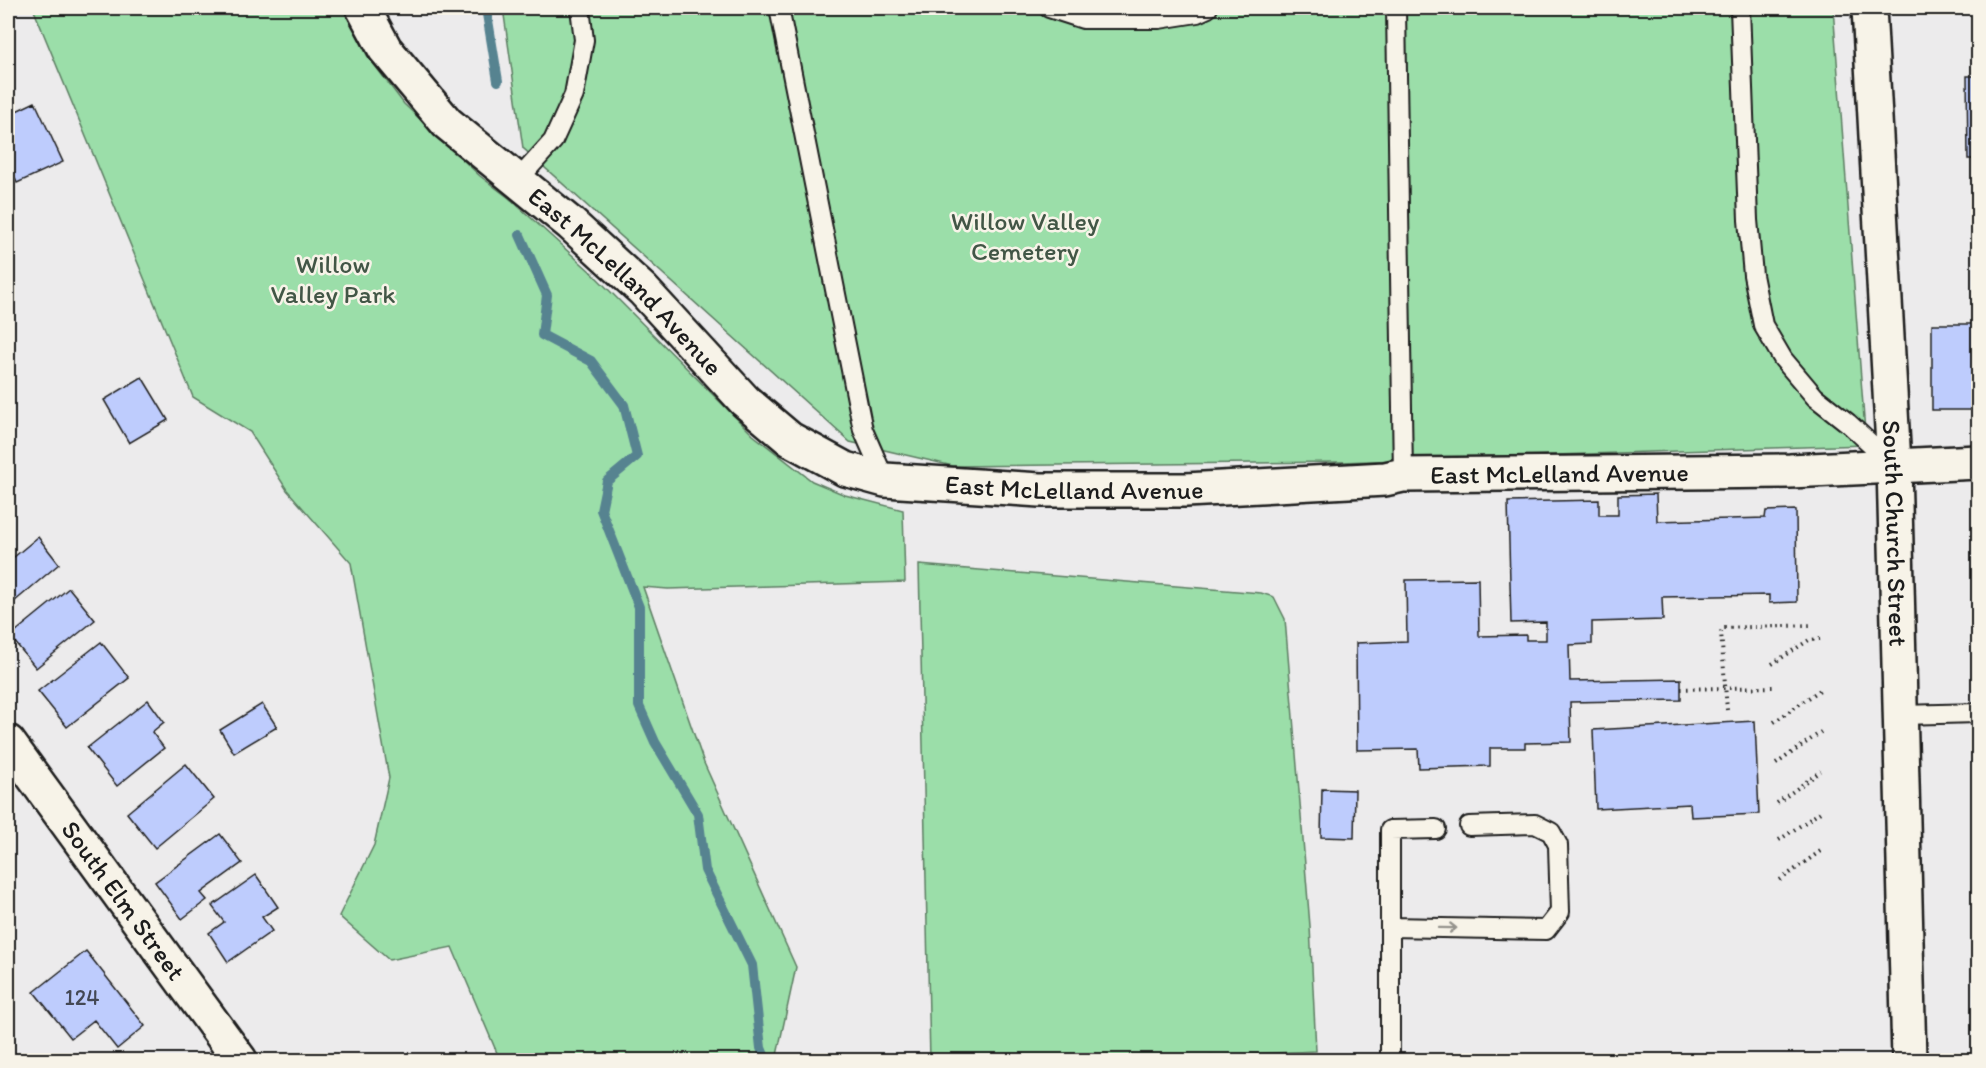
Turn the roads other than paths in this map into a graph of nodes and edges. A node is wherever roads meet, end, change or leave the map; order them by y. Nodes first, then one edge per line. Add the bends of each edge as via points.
1 (363, 8) edge
2 (580, 8) edge
3 (779, 8) edge
4 (1049, 8) edge
5 (1208, 8) edge
6 (1396, 8) edge
7 (1740, 8) edge
8 (1869, 8) edge
9 (517, 181) junction
10 (1978, 462) edge
11 (1894, 465) junction
12 (1403, 475) junction
13 (885, 480) junction
14 (1978, 713) edge
15 (1901, 715) junction
16 (8, 742) edge
17 (1469, 826) dead end
18 (1436, 829) dead end
19 (1390, 927) junction
20 (240, 1060) edge
21 (1390, 1060) edge
22 (1909, 1060) edge

1 - 9 street, East McLelland Avenue via 385,49 447,123
2 - 9 lane via 584,40 574,95 553,141
3 - 13 lane via 863,430
4 - 5 lane via 1083,19 1159,19
6 - 12 lane
7 - 11 lane via 1748,220 1763,325 1783,359 1815,397
8 - 11 street, South Church Street
9 - 13 street, East McLelland Avenue via 643,290 745,400 790,439 845,468
10 - 11 street, East McLelland Avenue
11 - 12 street, East McLelland Avenue via 1790,471
11 - 15 street, South Church Street
12 - 13 street, East McLelland Avenue via 1186,490 1040,490
14 - 15 lane
15 - 22 street, South Church Street
16 - 20 street, South Elm Street
19 -> 17 lane via 1546,930 1560,912 1558,844 1551,832 1535,824
18 - 19 lane via 1390,830
19 - 21 lane

